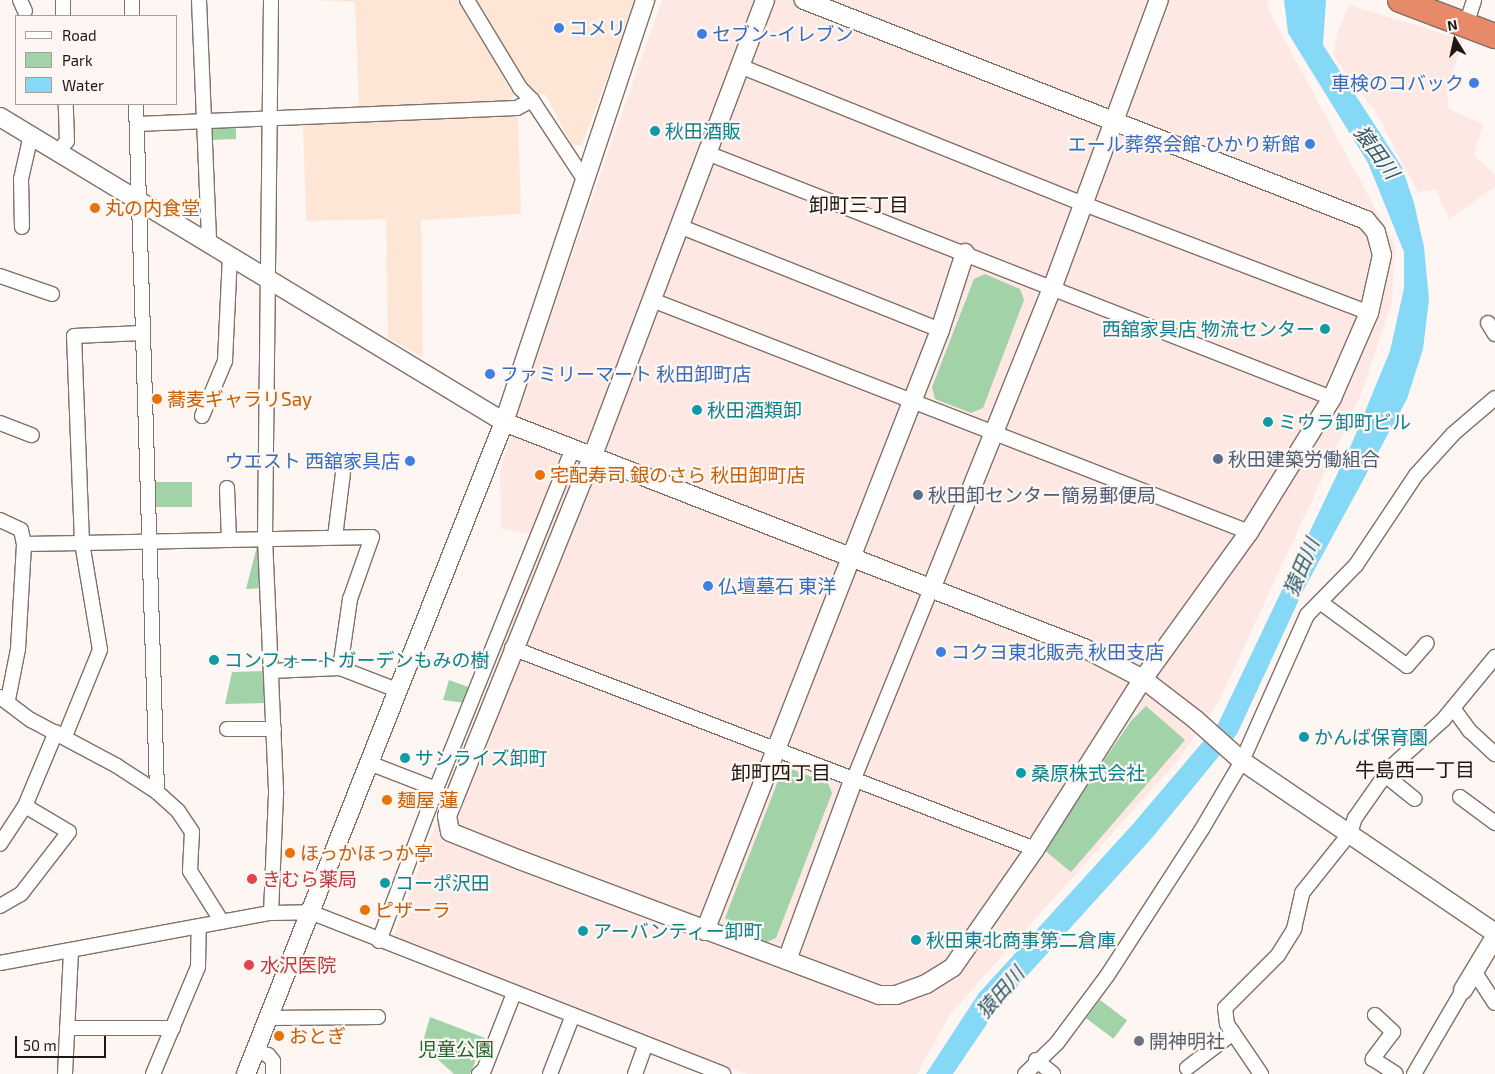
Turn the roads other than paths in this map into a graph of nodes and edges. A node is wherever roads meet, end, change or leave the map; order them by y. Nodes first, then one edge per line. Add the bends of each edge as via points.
1 (62, 0) edge
2 (132, 0) edge
3 (199, 0) edge
4 (270, 0) edge
5 (467, 0) edge
6 (645, 0) edge
7 (765, 0) edge
8 (804, 0) edge
9 (1159, 0) edge
10 (1400, 0) edge
11 (1474, 0) edge
12 (63, 15) edge
13 (132, 15) edge
14 (1466, 25) junction
15 (1495, 36) edge
16 (740, 66) junction
17 (532, 100) junction
18 (66, 105) edge
19 (136, 105) edge
20 (0, 117) edge
21 (270, 117) junction
22 (204, 120) junction
23 (1115, 121) junction
24 (137, 124) junction
25 (30, 135) junction
26 (58, 152) junction
27 (707, 153) junction
28 (584, 179) junction
29 (138, 202) junction
30 (1084, 204) junction
31 (680, 226) junction
32 (22, 227) dead end
33 (208, 242) junction
34 (965, 253) junction
35 (230, 255) junction
36 (0, 276) edge
37 (270, 280) junction
38 (1053, 286) junction
39 (52, 294) dead end
40 (652, 300) junction
41 (1369, 313) junction
42 (940, 330) junction
43 (142, 333) junction
44 (1332, 398) junction
45 (1495, 398) edge
46 (911, 403) junction
47 (202, 416) dead end
48 (504, 422) junction
49 (0, 423) edge
50 (994, 432) junction
51 (32, 436) dead end
52 (572, 450) junction
53 (592, 457) junction
54 (343, 473) dead end
55 (228, 488) dead end
56 (0, 520) edge
57 (1249, 532) junction
58 (335, 537) junction
59 (265, 538) junction
60 (229, 540) junction
61 (82, 543) junction
62 (150, 543) junction
63 (24, 544) junction
64 (850, 559) junction
65 (930, 589) junction
66 (1320, 602) junction
67 (1427, 643) dead end
68 (512, 648) junction
69 (1495, 657) edge
70 (340, 668) junction
71 (271, 671) junction
72 (1143, 679) junction
73 (397, 690) junction
74 (4, 699) edge
75 (1453, 708) junction
76 (274, 728) junction
77 (227, 729) dead end
78 (61, 734) junction
79 (774, 751) junction
80 (1495, 754) edge
81 (1236, 755) junction
82 (369, 763) junction
83 (1385, 775) junction
84 (853, 781) junction
85 (436, 789) junction
86 (157, 792) junction
87 (1460, 797) dead end
88 (1415, 800) dead end
89 (25, 806) junction
90 (1495, 823) edge
91 (1350, 833) junction
92 (0, 844) edge
93 (1035, 849) junction
94 (0, 906) edge
95 (310, 912) junction
96 (271, 913) junction
97 (222, 922) junction
98 (198, 928) junction
99 (705, 931) junction
100 (1495, 933) edge
101 (1495, 937) edge
102 (379, 941) junction
103 (71, 953) junction
104 (787, 960) junction
105 (0, 963) edge
106 (1474, 971) junction
107 (1462, 990) joint
108 (514, 993) junction
109 (1495, 1003) edge
110 (573, 1015) junction
111 (1375, 1015) dead end
112 (378, 1016) dead end
113 (269, 1018) junction
114 (67, 1028) junction
115 (173, 1028) junction
116 (1234, 1033) junction
117 (646, 1044) junction
118 (255, 1051) junction
119 (1036, 1060) junction
120 (1187, 1068) dead end
121 (65, 1074) edge
122 (153, 1074) edge
123 (246, 1074) edge
124 (273, 1074) edge
125 (479, 1074) edge
126 (550, 1074) edge
127 (635, 1074) edge
128 (723, 1074) edge
129 (1025, 1074) edge
130 (1053, 1074) edge
131 (1261, 1074) edge
132 (1396, 1074) edge
133 (1414, 1074) edge

1 - 12 street
2 - 13 street
3 - 22 street
4 - 21 street
5 - 17 street via 520,88
6 - 28 street
7 - 16 street
8 - 23 street
9 - 23 street
10 - 14 highway
11 - 14 street
14 - 15 highway
16 - 27 street
16 - 30 street
17 - 21 street via 517,108
17 - 28 street
18 - 26 street via 67,141
19 - 24 street
20 - 25 street
21 - 22 street
21 - 37 street
22 - 24 street
22 - 33 street
23 - 30 street
23 - 41 street via 1366,220 1376,232 1382,255
24 - 29 street
25 - 26 street
25 - 32 street via 21,178
26 - 29 street
27 - 31 street
27 - 34 street
28 - 48 street
29 - 33 street
29 - 43 street
30 - 38 street
30 - 41 street
31 - 40 street
31 - 42 street
33 - 35 street
34 - 38 street
34 - 42 street
35 - 37 street
35 - 47 street via 225,361
36 - 39 street
37 - 48 street
37 - 59 street
38 - 44 street
38 - 50 street
40 - 46 street
40 - 53 street
41 - 44 street
42 - 46 street
43 - 61 street via 74,336
43 - 62 street
44 - 57 street
45 - 66 street via 1453,434 1416,475 1356,565
46 - 50 street
46 - 64 street
48 - 52 street
48 - 73 street
49 - 51 street
50 - 57 street
50 - 65 street
52 - 53 street
52 - 85 street
53 - 64 street
53 - 68 street
54 - 58 street
55 - 60 street
56 - 63 street via 21,530
57 - 72 street
58 - 59 street
58 - 70 street via 372,537 350,599
59 - 60 street
59 - 71 street
60 - 62 street
61 - 62 street
61 - 63 street
61 - 78 street via 100,650
62 - 86 street
63 - 74 street via 18,649
64 - 65 street
64 - 79 street
65 - 72 street via 1084,648
65 - 84 street
66 - 67 street via 1407,666
66 - 81 street via 1307,615
68 - 79 street
68 - 99 street via 447,816 450,832
69 - 75 street
70 - 71 street
70 - 73 street
71 - 76 street
72 - 81 street
72 - 93 street
73 - 82 street
74 - 78 street via 31,720
75 - 80 street via 1470,731
75 - 83 street
76 - 77 street
76 - 96 street via 276,794
78 - 86 street
78 - 89 street
79 - 84 street
79 - 99 street
81 - 91 street
81 - 119 street via 1202,829 1107,976 1056,1043
82 - 85 street
82 - 95 street
83 - 88 street
83 - 91 street via 1355,818
84 - 93 street
84 - 104 street
85 - 102 street
86 - 97 street via 178,811 192,832 190,871
87 - 90 street
89 - 92 street
89 - 94 street via 69,832 21,894
91 - 100 street via 1463,914
91 - 116 street via 1302,893 1294,929 1278,955 1225,1008 1227,1024
93 - 104 street via 953,966 926,984 896,995 879,996
95 - 96 street
95 - 102 street
95 - 113 street
96 - 97 street
97 - 98 street
98 - 103 street
98 - 115 street via 198,966
99 - 104 street
101 - 106 street
102 - 108 street
103 - 105 street
103 - 114 street
106 - 107 street
106 - 109 street
107 - 133 street
108 - 110 street
108 - 125 street via 484,1070
110 - 117 street
110 - 126 street
111 - 132 street via 1393,1032 1373,1059
112 - 113 street
113 - 118 street
114 - 115 street
114 - 121 street
115 - 122 street
116 - 120 street
116 - 131 street
117 - 127 street
117 - 128 street
118 - 123 street
118 - 124 street via 268,1055 273,1061
119 - 129 street
119 - 130 street

